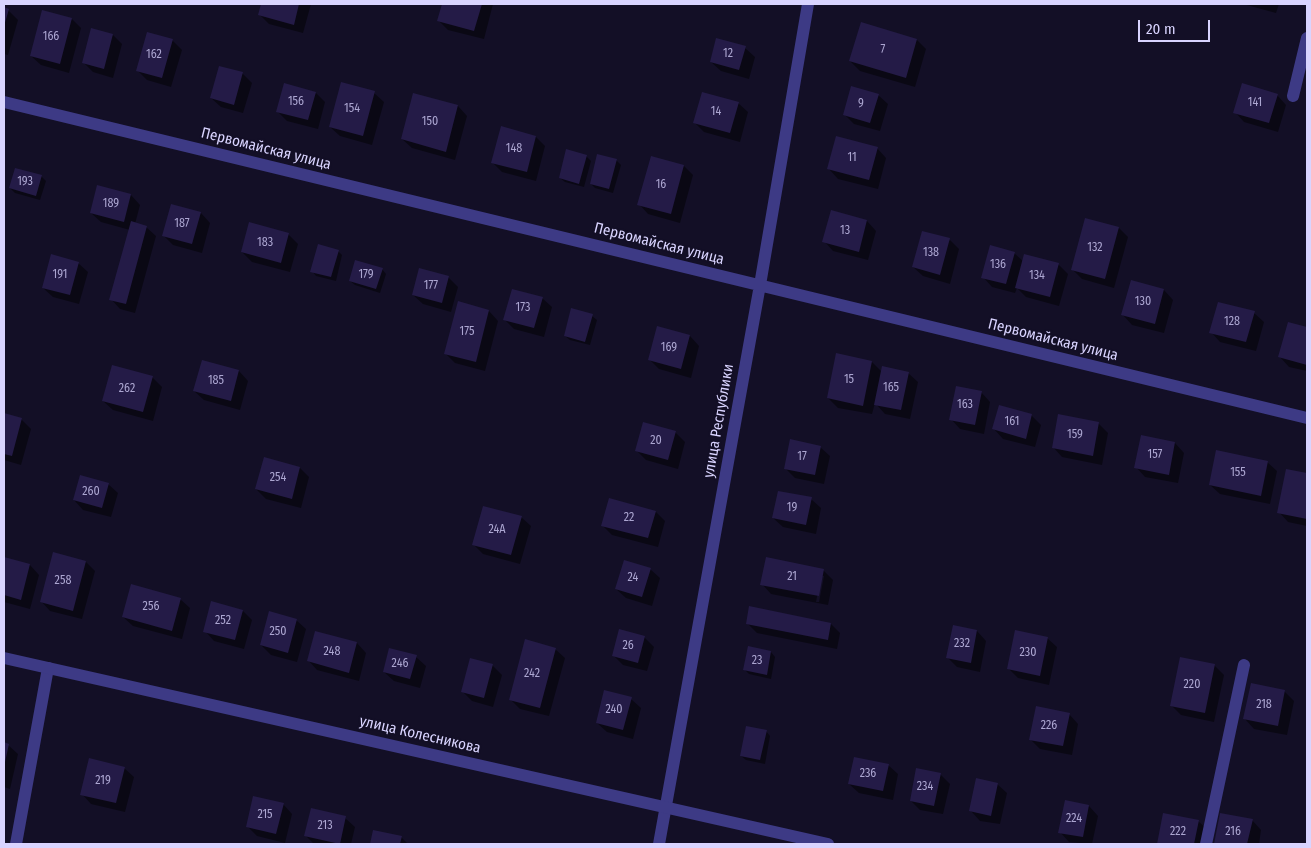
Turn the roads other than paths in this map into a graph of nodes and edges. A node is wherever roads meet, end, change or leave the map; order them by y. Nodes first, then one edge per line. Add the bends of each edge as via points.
1 (808, 4) edge
2 (1307, 38) edge
3 (1293, 96) dead end
4 (4, 102) edge
5 (760, 285) junction
6 (1307, 418) edge
7 (4, 658) edge
8 (1244, 665) dead end
9 (48, 668) junction
10 (666, 807) junction
11 (16, 844) edge
12 (659, 844) edge
13 (828, 844) edge
14 (1206, 844) edge

1 - 5 street, улица Республики
2 - 3 street
4 - 5 street, Первомайская улица
5 - 6 street, Первомайская улица
5 - 10 street, улица Республики
7 - 9 street, улица Колесникова
8 - 14 street
9 - 10 street, улица Колесникова
9 - 11 street
10 - 12 street, улица Республики
10 - 13 street, улица Колесникова

